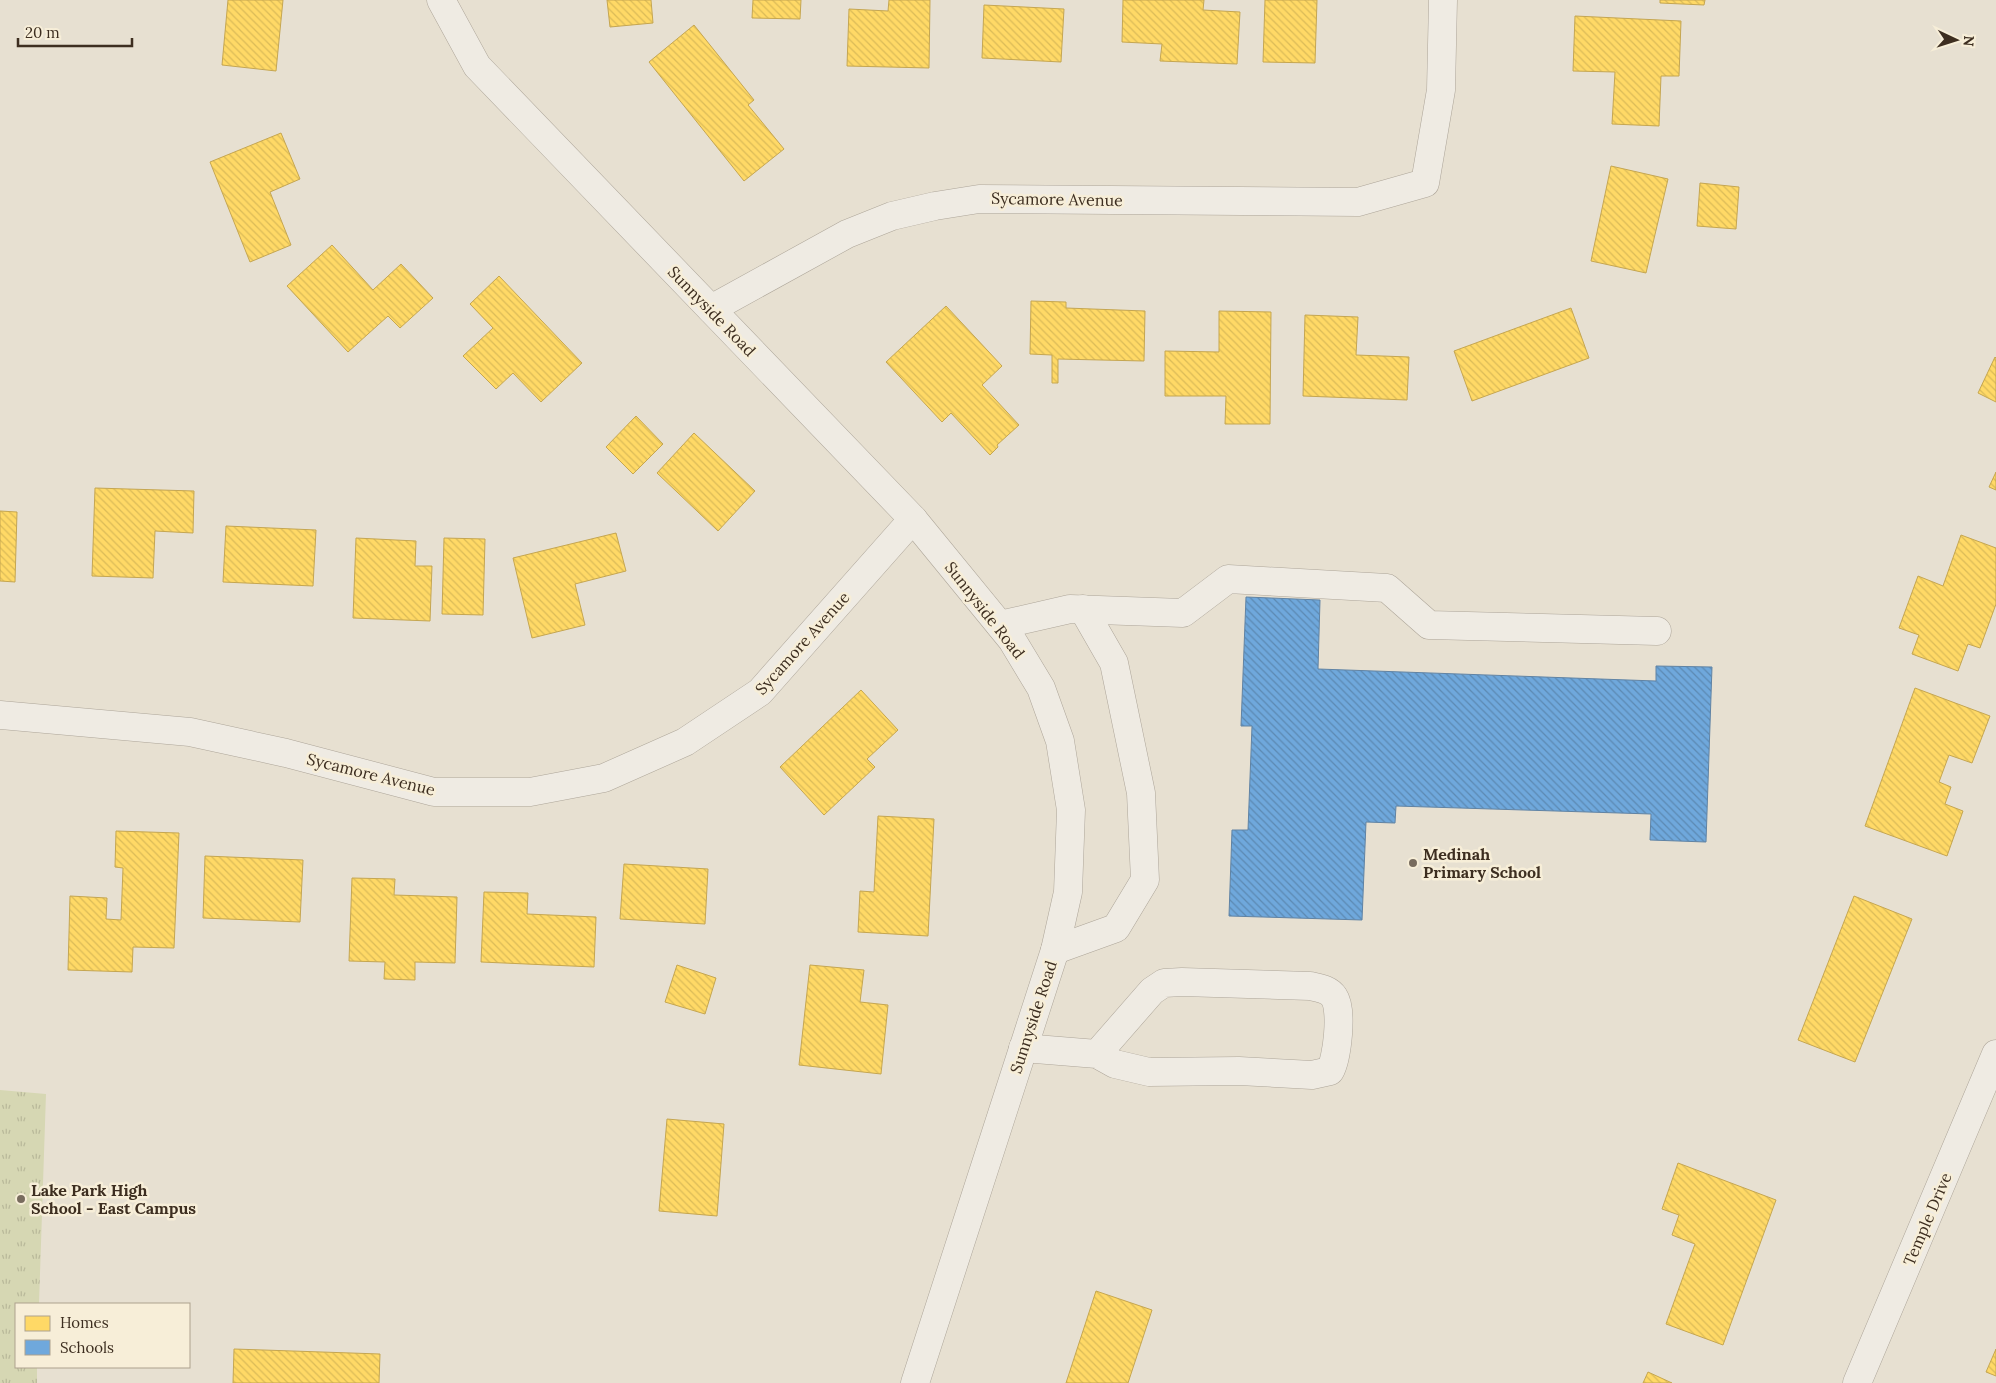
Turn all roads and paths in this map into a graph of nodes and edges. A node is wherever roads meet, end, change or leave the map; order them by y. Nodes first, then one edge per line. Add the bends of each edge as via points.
1 (442, 0) edge
2 (1443, 0) edge
3 (710, 309) junction
4 (913, 519) junction
5 (1083, 609) junction
6 (1000, 626) junction
7 (1657, 631) dead end
8 (0, 715) edge
9 (1055, 950) junction
10 (1023, 1048) junction
11 (1097, 1054) junction
12 (1996, 1054) edge
13 (915, 1383) edge
14 (1857, 1383) edge

1 - 3 street, Sunnyside Road via 477,66
2 - 3 street, Sycamore Avenue via 1441,90 1425,183 1358,202 979,199 935,206 892,216 848,234
3 - 4 street, Sunnyside Road
4 - 6 street, Sunnyside Road
4 - 8 street, Sycamore Avenue via 760,692 685,742 604,778 530,792 434,792 286,753 190,732
5 - 6 street via 1070,609
5 - 7 street via 1182,613 1228,579 1387,588 1429,625
5 - 9 street via 1114,663 1141,793 1145,880 1116,928
6 - 9 street, Sunnyside Road via 1040,688 1060,741 1071,810 1068,892
9 - 10 street, Sunnyside Road
10 - 11 street
10 - 13 street, Sunnyside Road
11 - 11 street via 1115,1064 1148,1072 1239,1071 1312,1075 1330,1072 1334,1064 1339,1022 1337,1006 1334,997 1324,988 1310,986 1164,983 1152,990
12 - 14 street, Temple Drive

